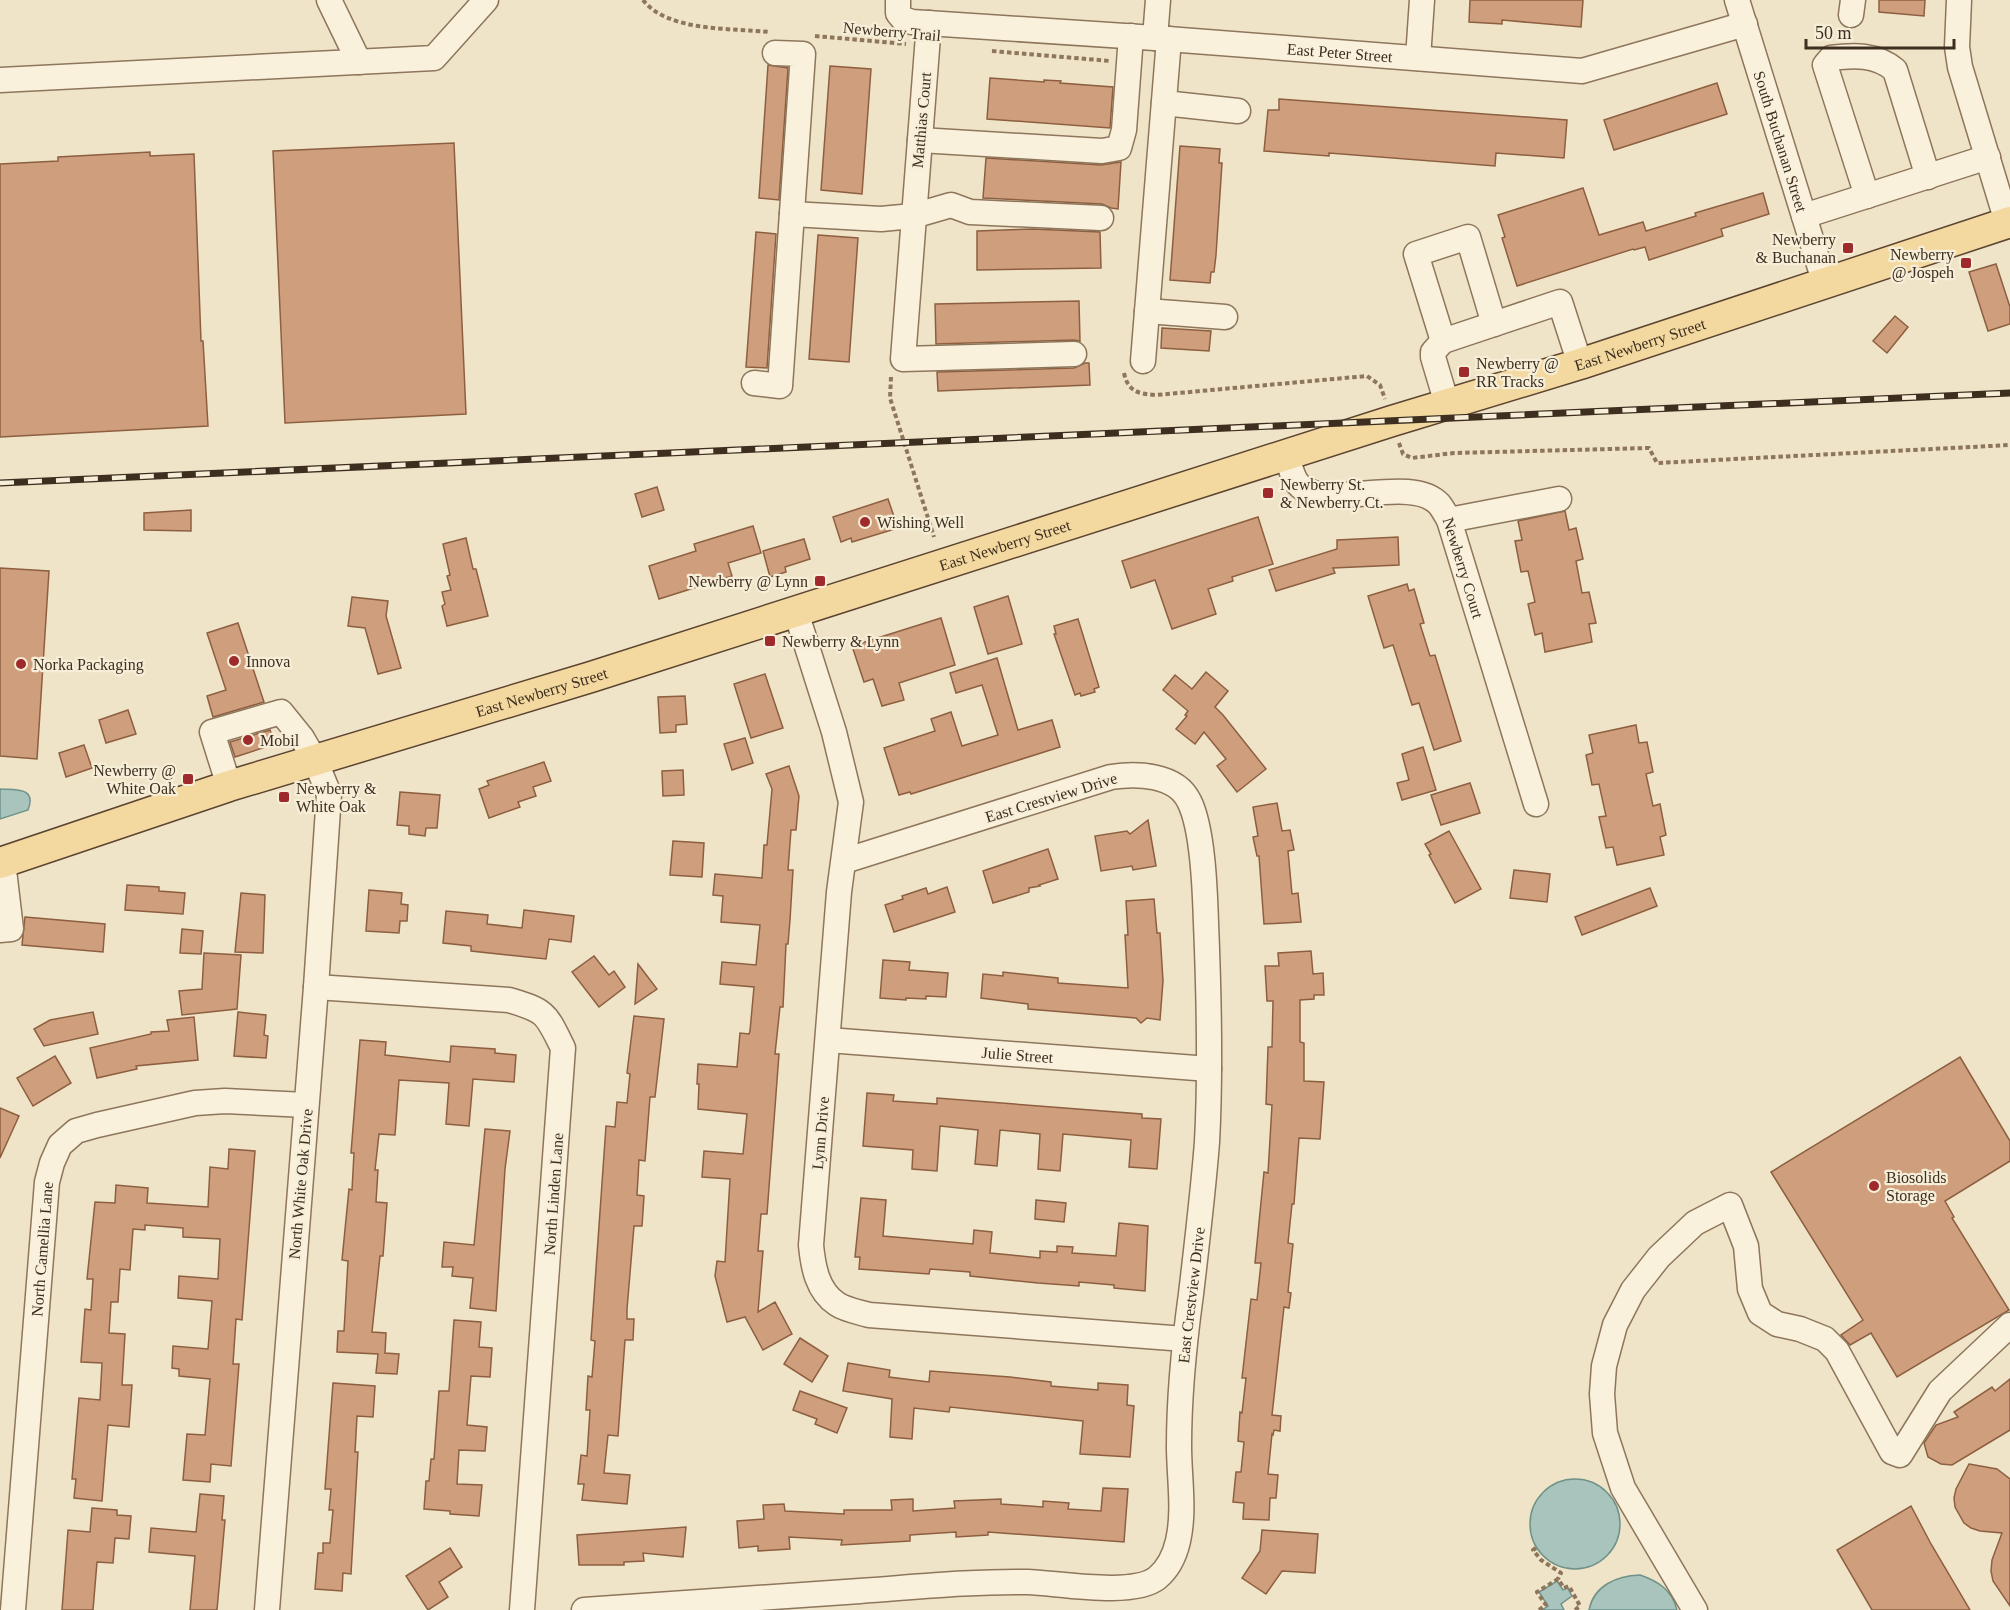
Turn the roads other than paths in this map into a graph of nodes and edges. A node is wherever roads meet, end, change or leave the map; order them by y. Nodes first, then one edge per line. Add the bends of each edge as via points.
1 (329, 0) edge
2 (486, 0) edge
3 (898, 0) edge
4 (1158, 0) edge
5 (1422, 0) edge
6 (1737, 0) edge
7 (1959, 0) edge
8 (1744, 24) junction
9 (928, 34) junction
10 (1131, 36) junction
11 (1162, 39) junction
12 (775, 42) road end
13 (1418, 58) junction
14 (359, 62) junction
15 (0, 80) edge
16 (1164, 103) junction
17 (1238, 111) dead end
18 (920, 140) junction
19 (1988, 157) junction
20 (1928, 177) junction
21 (1867, 196) junction
22 (792, 214) junction
23 (913, 216) junction
24 (1804, 216) junction
25 (1101, 218) dead end
26 (2009, 222) edge
27 (1825, 284) junction
28 (1147, 311) junction
29 (1225, 317) dead end
30 (1494, 324) junction
31 (1443, 341) junction
32 (1074, 354) dead end
33 (1143, 360) dead end
34 (1580, 364) junction
35 (753, 383) dead end
36 (1448, 404) junction
37 (1287, 456) junction
38 (1559, 499) dead end
39 (1449, 520) junction
40 (796, 612) junction
41 (315, 760) junction
42 (229, 786) junction
43 (1536, 804) dead end
44 (844, 861) junction
45 (2, 862) edge
46 (0, 930) edge
47 (316, 987) junction
48 (828, 1040) junction
49 (1209, 1069) junction
50 (306, 1105) junction
51 (2010, 1325) edge
52 (1185, 1339) junction
53 (13, 1610) edge
54 (267, 1610) edge
55 (522, 1610) edge
56 (584, 1610) edge
57 (1695, 1610) edge

1 - 14 street
2 - 14 street via 434,58
3 - 9 street, East Peter Street via 898,13 903,19
4 - 11 street
5 - 13 street
6 - 8 street, South Buchanan Street
7 - 19 street via 1960,67
8 - 13 street, East Peter Street via 1582,71
8 - 24 street, South Buchanan Street
9 - 10 street, East Peter Street
9 - 18 street, Matthias Court
10 - 11 street, East Peter Street
10 - 18 street via 1124,130 1119,148 1102,151
11 - 13 street, East Peter Street
11 - 16 street
12 - 22 street via 803,54
14 - 15 street
16 - 17 street
16 - 28 street
18 - 23 street, Matthias Court
19 - 20 street
19 - 26 street
20 - 21 street
20 - 21 street via 1895,70 1887,63 1863,56 1831,58 1825,65
21 - 24 street
22 - 23 street via 880,219
22 - 35 street via 780,386
23 - 25 street via 951,205 970,212
23 - 32 street, Matthias Court via 903,359
24 - 27 street, South Buchanan Street
26 - 27 main road, East Newberry Street
27 - 34 main road, East Newberry Street
28 - 29 street
28 - 33 street
30 - 31 street
30 - 31 street via 1468,237 1416,254
30 - 34 street via 1560,302
31 - 36 street via 1433,357
34 - 36 main road, East Newberry Street
36 - 37 main road, East Newberry Street
37 - 39 street, Newberry Court via 1296,481 1308,492 1425,495 1438,504
37 - 40 main road, East Newberry Street
38 - 39 street
39 - 43 street, Newberry Court
40 - 41 main road, East Newberry Street
40 - 44 street, Lynn Drive via 834,732 851,802
41 - 42 main road, East Newberry Street
41 - 42 street, North White Oak Drive via 281,712 241,723 212,732
41 - 47 street, North White Oak Drive via 329,794
42 - 45 main road, East Newberry Street
44 - 48 street, Lynn Drive
44 - 49 street, East Crestview Drive via 1111,777 1144,775 1172,784 1188,798 1197,825 1205,899
45 - 46 street via 11,929
47 - 50 street, North White Oak Drive
47 - 55 street, North Linden Lane via 509,1000 536,1008 549,1020 563,1048
48 - 49 street, Julie Street
48 - 52 street, Lynn Drive via 811,1245 813,1269 837,1304 869,1316
49 - 52 street, East Crestview Drive via 1200,1218
50 - 53 street, North Camellia Lane via 195,1103 76,1131 60,1146 46,1182
50 - 54 street, North White Oak Drive
51 - 57 street via 1940,1391 1900,1455 1892,1452 1837,1351 1825,1339 1777,1324 1760,1313 1750,1288 1746,1246 1730,1205 1695,1223 1659,1257 1633,1290 1615,1325 1604,1365 1602,1394 1605,1433 1623,1488
52 - 56 street, East Crestview Drive via 1180,1393 1179,1538 1173,1557 1158,1577 1148,1583 1109,1588 1027,1582 935,1586

